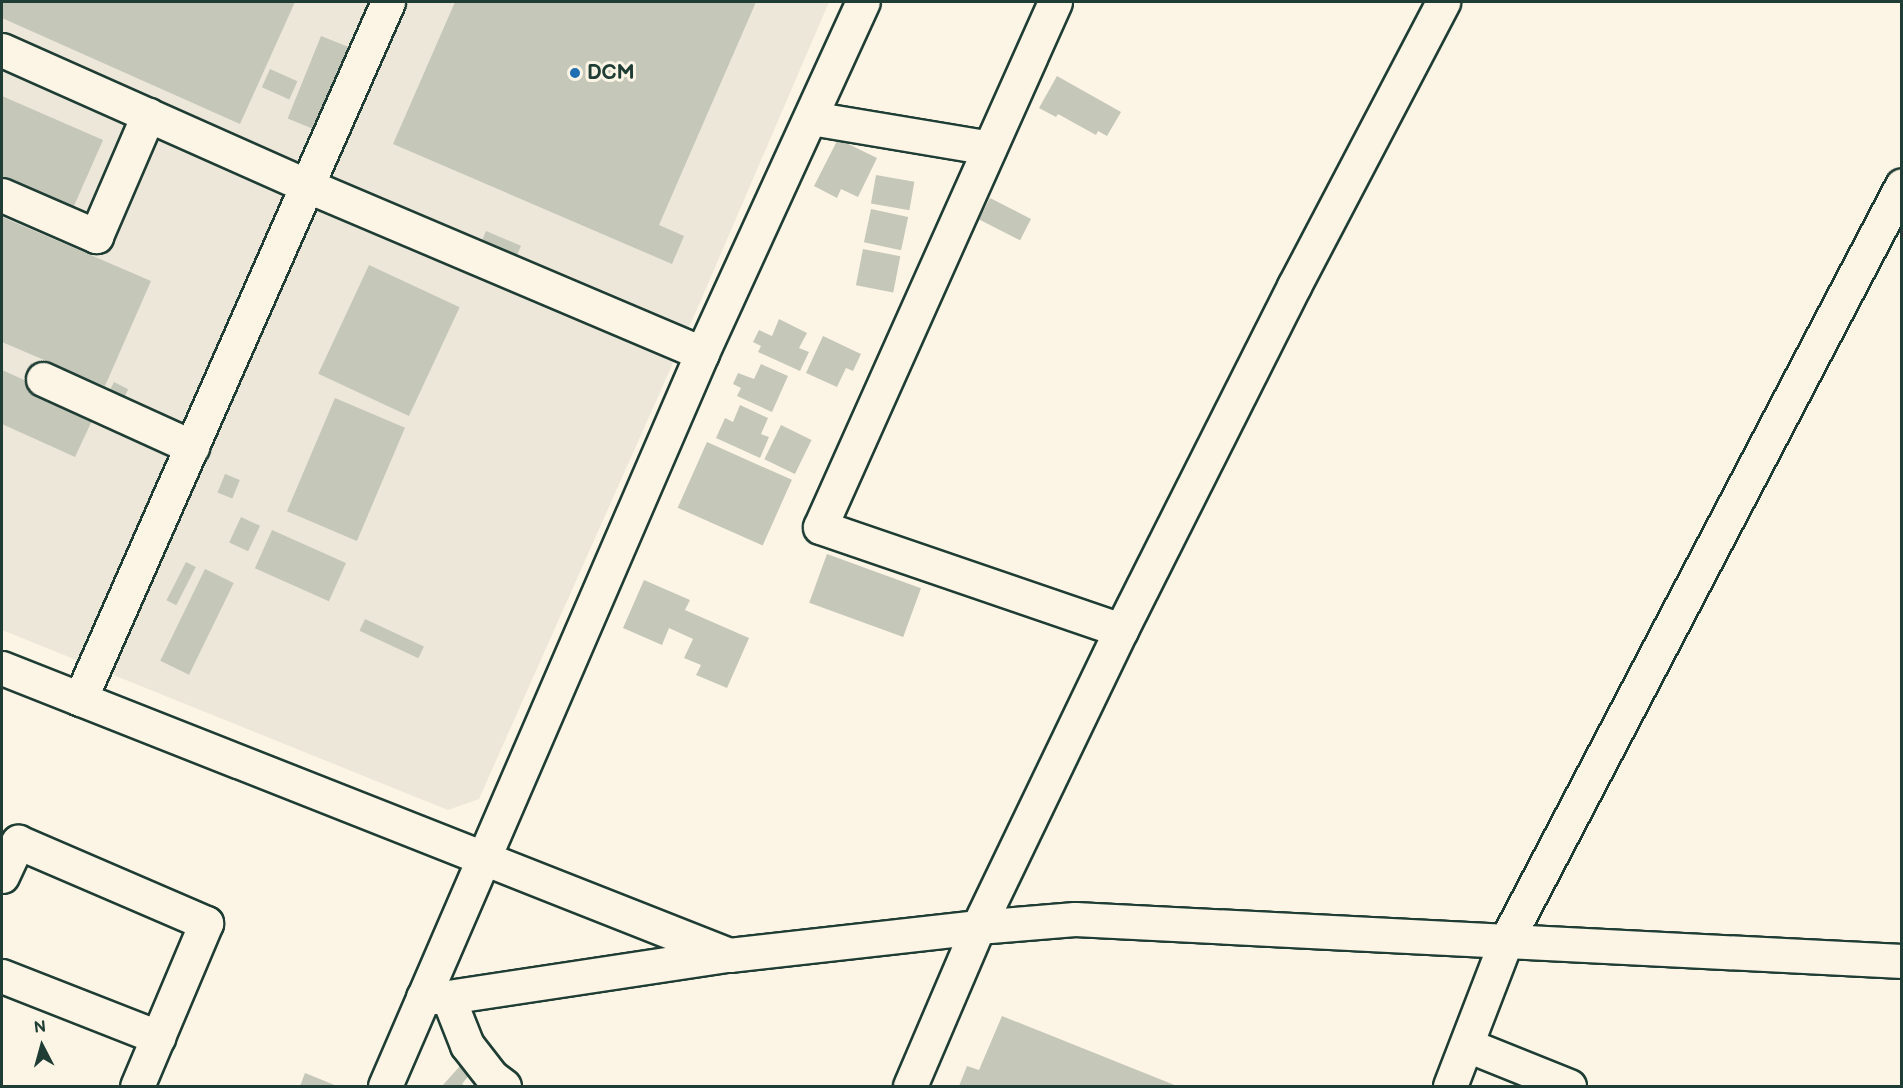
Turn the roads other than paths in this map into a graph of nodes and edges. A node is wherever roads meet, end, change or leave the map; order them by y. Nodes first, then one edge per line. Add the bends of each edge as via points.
1 (388, 2) edge
2 (863, 2) edge
3 (1055, 2) edge
4 (1443, 2) edge
5 (2, 50) edge
6 (148, 115) junction
7 (811, 118) junction
8 (990, 148) junction
9 (1902, 185) edge
10 (308, 186) junction
11 (2, 195) edge
12 (702, 353) junction
13 (43, 379) dead end
14 (192, 447) junction
15 (1121, 630) junction
16 (2, 668) edge
17 (80, 699) junction
18 (482, 858) junction
19 (2, 876) edge
20 (978, 927) junction
21 (1506, 941) junction
22 (729, 955) junction
23 (1902, 961) edge
24 (2, 976) edge
25 (435, 997) junction
26 (158, 1037) junction
27 (1467, 1045) junction
28 (137, 1086) edge
29 (385, 1086) edge
30 (504, 1086) edge
31 (910, 1086) edge
32 (1450, 1086) edge
33 (1569, 1086) edge

1 - 10 street
2 - 7 street
3 - 8 street
4 - 15 street via 1294,286
5 - 6 street
6 - 10 street
6 - 11 street via 96,236
7 - 8 street
7 - 12 street
8 - 15 street via 820,527
9 - 21 street
10 - 12 street
10 - 14 street
12 - 18 street
13 - 14 street
14 - 17 street
15 - 20 street
16 - 17 street
17 - 18 street
18 - 22 street
18 - 25 street
19 - 26 street via 18,842 206,923
20 - 21 street via 1075,919
20 - 22 street
20 - 31 street
21 - 23 street
21 - 27 street
22 - 25 street
24 - 26 street
25 - 29 street
25 - 30 street via 467,1045
26 - 28 street
27 - 32 street
27 - 33 street

